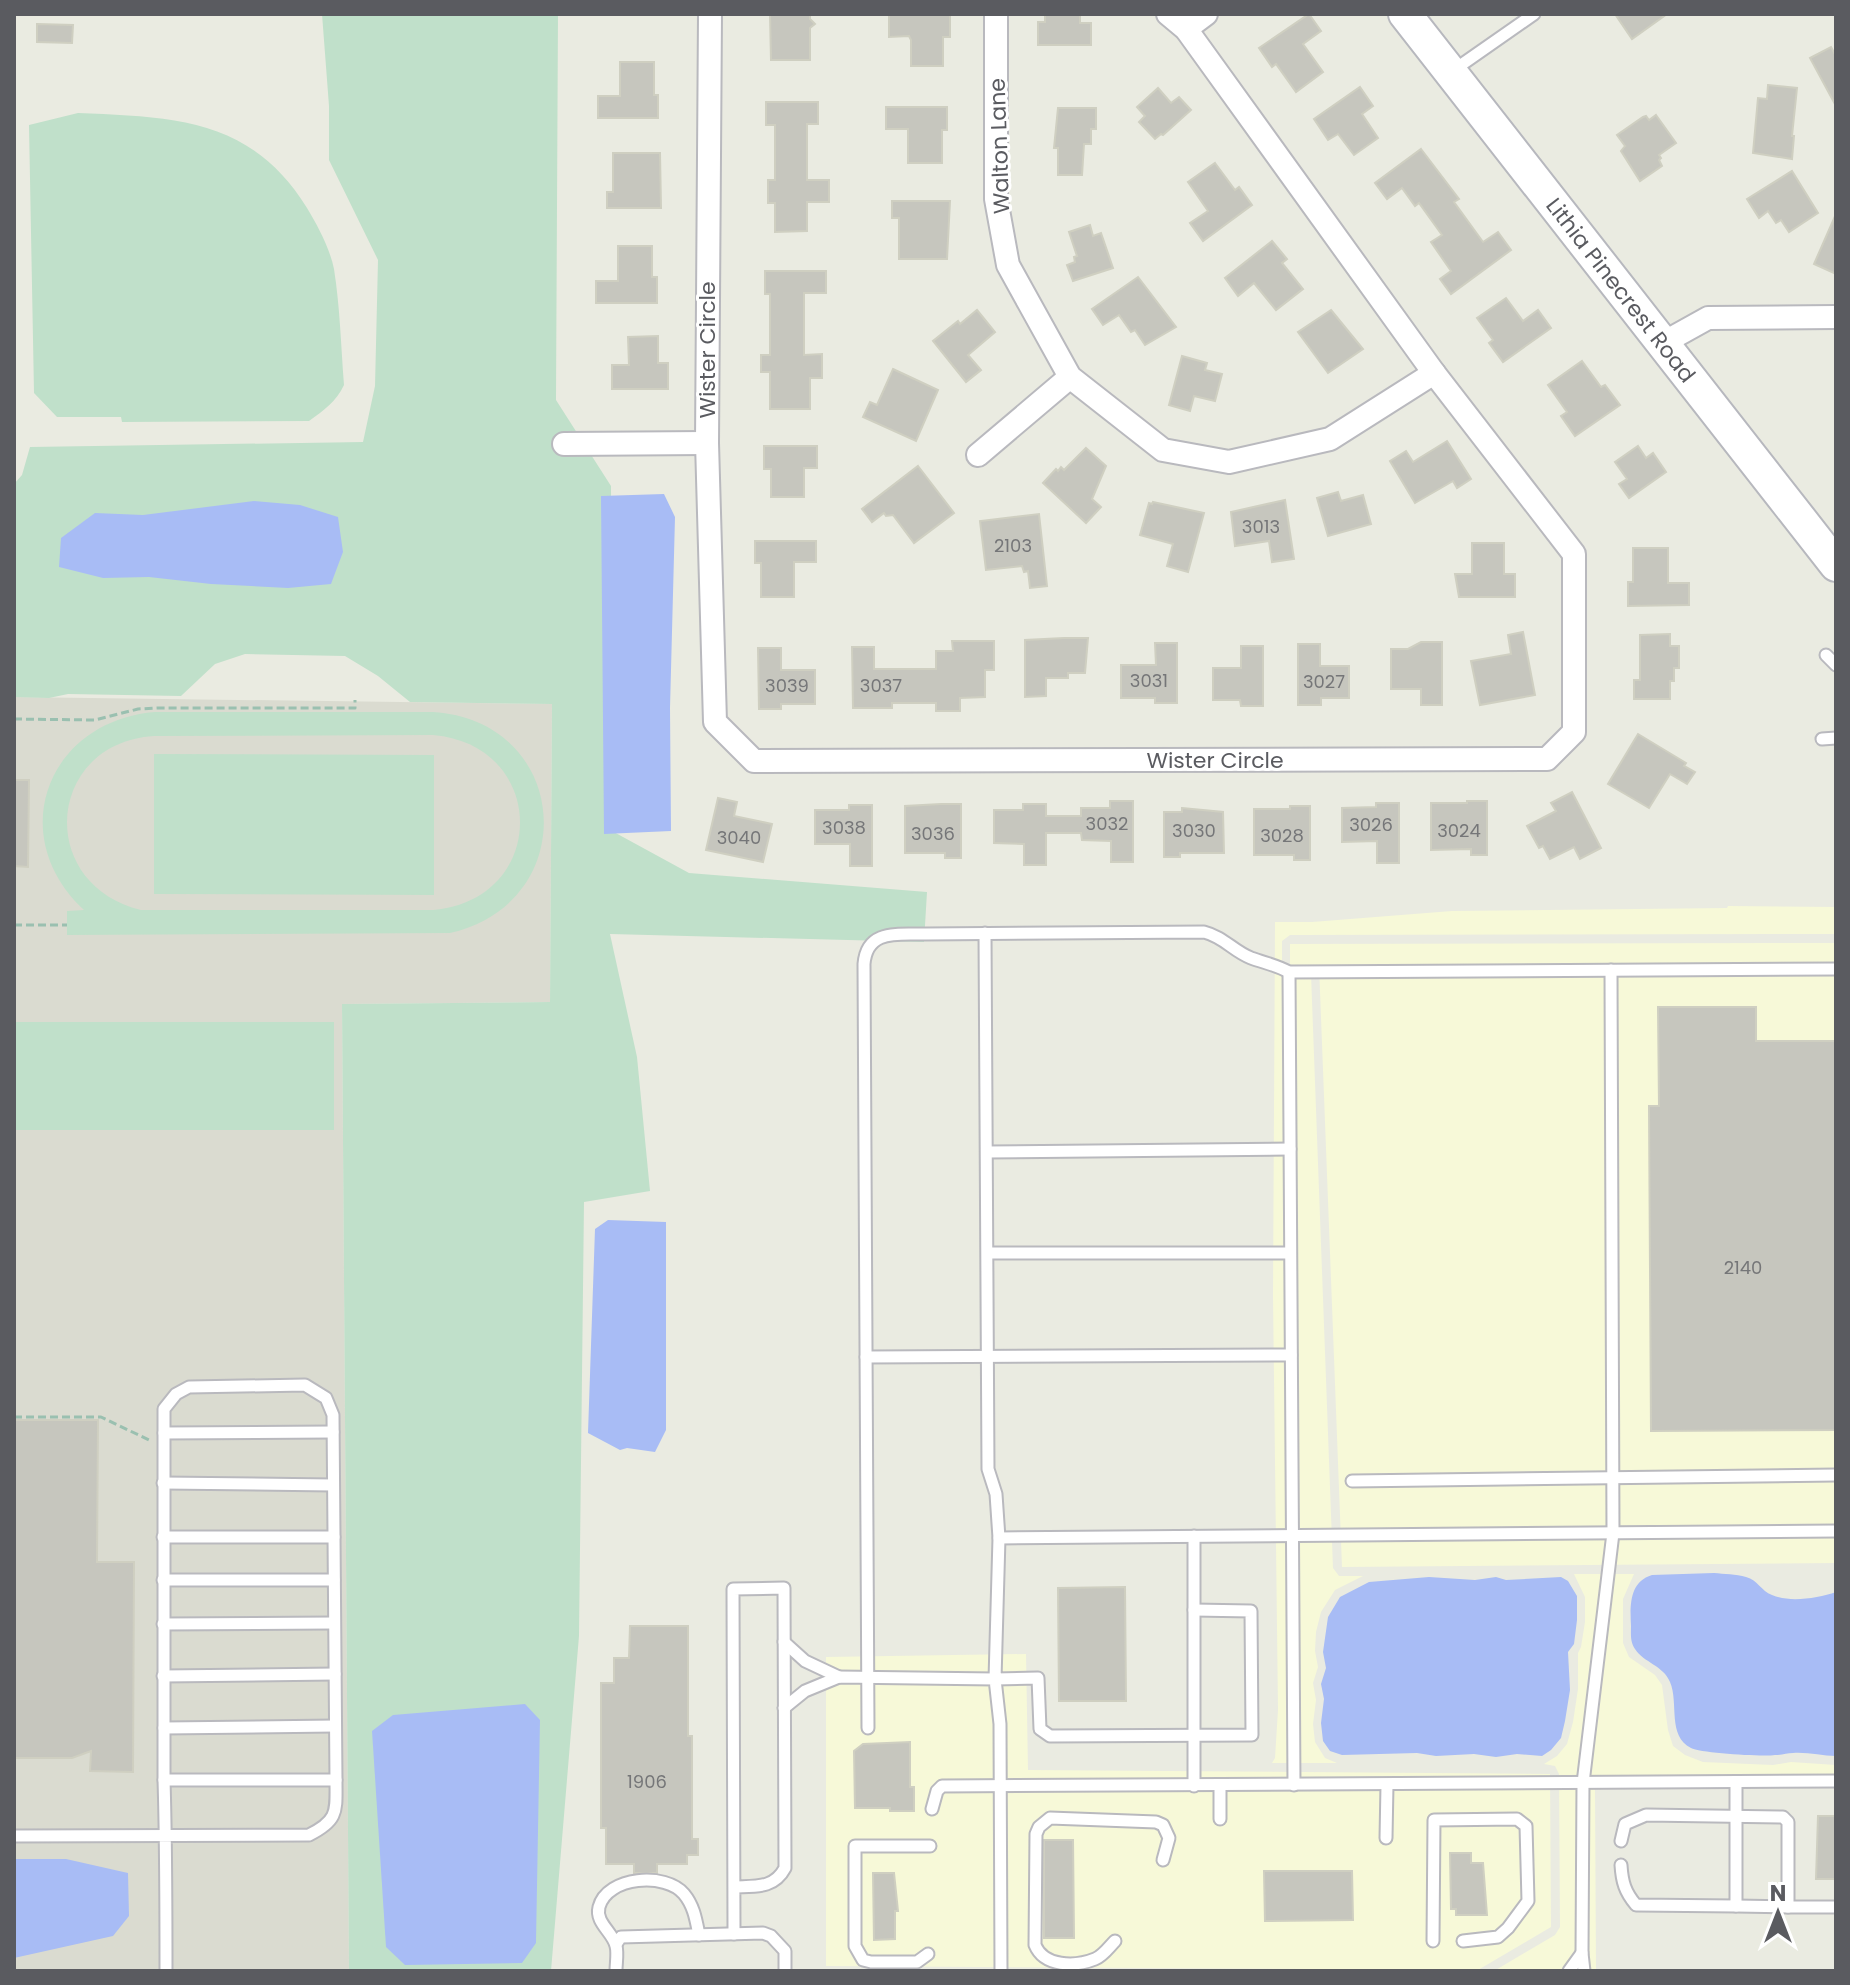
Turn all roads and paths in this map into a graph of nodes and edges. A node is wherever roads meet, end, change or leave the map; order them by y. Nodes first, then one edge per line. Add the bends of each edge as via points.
1 (710, 14) edge
2 (996, 14) edge
3 (1206, 14) edge
4 (1405, 14) edge
5 (1534, 14) edge
6 (1177, 21) edge
7 (1451, 72) junction
8 (1836, 317) edge
9 (1663, 343) junction
10 (1434, 373) junction
11 (1070, 377) junction
12 (707, 443) junction
13 (564, 444) dead end
14 (978, 455) dead end
15 (1836, 565) edge
16 (1826, 655) dead end
17 (1836, 665) edge
18 (355, 700) dead end
19 (14, 719) edge
20 (1836, 738) edge
21 (1822, 739) dead end
22 (14, 925) edge
23 (67, 925) dead end
24 (985, 933) junction
25 (1836, 969) edge
26 (1611, 970) junction
27 (1289, 972) junction
28 (1290, 1149) junction
29 (987, 1152) junction
30 (988, 1253) junction
31 (1290, 1253) junction
32 (1291, 1355) junction
33 (989, 1356) junction
34 (866, 1357) junction
35 (14, 1417) edge
36 (333, 1432) junction
37 (164, 1433) junction
38 (164, 1447) junction
39 (1836, 1475) edge
40 (1614, 1479) junction
41 (1352, 1481) dead end
42 (163, 1483) junction
43 (333, 1485) junction
44 (1836, 1531) edge
45 (1613, 1533) junction
46 (1293, 1535) junction
47 (1194, 1536) junction
48 (163, 1537) junction
49 (334, 1537) junction
50 (999, 1538) junction
51 (163, 1580) junction
52 (334, 1580) junction
53 (1194, 1610) junction
54 (334, 1623) junction
55 (163, 1624) junction
56 (784, 1642) junction
57 (335, 1674) junction
58 (163, 1676) junction
59 (839, 1677) junction
60 (868, 1677) junction
61 (995, 1679) junction
62 (784, 1708) junction
63 (335, 1726) junction
64 (164, 1728) junction
65 (868, 1728) dead end
66 (1194, 1736) junction
67 (164, 1780) junction
68 (336, 1780) junction
69 (1836, 1781) edge
70 (1736, 1782) junction
71 (1583, 1783) junction
72 (1294, 1785) junction
73 (1387, 1785) junction
74 (1194, 1786) junction
75 (1220, 1786) junction
76 (999, 1787) junction
77 (932, 1809) dead end
78 (1736, 1816) junction
79 (1220, 1819) dead end
80 (165, 1835) junction
81 (14, 1836) edge
82 (1386, 1838) dead end
83 (1621, 1841) dead end
84 (930, 1846) dead end
85 (1163, 1860) dead end
86 (1621, 1865) dead end
87 (734, 1887) junction
88 (1736, 1906) junction
89 (1788, 1907) junction
90 (1836, 1907) edge
91 (734, 1934) junction
92 (699, 1935) junction
93 (1115, 1941) dead end
94 (1433, 1941) dead end
95 (1463, 1941) dead end
96 (616, 1944) junction
97 (1582, 1953) junction
98 (928, 1954) dead end
99 (166, 1971) edge
100 (616, 1971) edge
101 (785, 1971) edge
102 (1001, 1971) edge
103 (1569, 1971) edge
104 (1584, 1971) edge

1 - 12 street, Wister Circle
2 - 11 street, Walton Lane via 996,199 1008,265
3 - 6 street
4 - 7 main road, Lithia Pinecrest Road
5 - 7 lane
6 - 10 street, Wister Circle
7 - 9 main road, Lithia Pinecrest Road
8 - 9 street via 1708,318
9 - 15 main road, Lithia Pinecrest Road
10 - 11 street, Walton Lane via 1330,439 1229,462 1163,450
10 - 12 street, Wister Circle via 1574,554 1574,732 1547,759 754,761 715,722
11 - 14 street
12 - 13 street
16 - 17 lane
18 - 19 path via 355,708 158,708 95,720
20 - 21 lane
22 - 23 path
24 - 27 lane via 1204,932
24 - 29 lane
24 - 34 lane via 883,935 865,952
25 - 26 lane
26 - 27 lane
26 - 40 lane
27 - 28 lane
28 - 29 lane
28 - 31 lane
29 - 30 lane
30 - 31 lane
30 - 33 lane
31 - 32 lane
32 - 33 lane
32 - 46 lane
33 - 34 lane
33 - 50 lane via 988,1469
34 - 60 lane
35 - 38 path via 101,1417
36 - 37 lane
36 - 37 lane via 326,1398 305,1385 189,1387 164,1409
36 - 43 lane
37 - 38 lane
38 - 42 lane
39 - 40 lane
40 - 41 lane
40 - 45 lane
42 - 43 lane
42 - 48 lane
43 - 49 lane
44 - 45 lane
45 - 46 lane
45 - 71 lane
46 - 47 lane
46 - 72 lane
47 - 50 lane
47 - 53 lane
48 - 49 lane
48 - 51 lane
49 - 52 lane
50 - 61 lane
51 - 52 lane
51 - 55 lane
52 - 54 lane
53 - 66 lane
53 - 66 lane via 1251,1611 1252,1719 1252,1735
54 - 55 lane
54 - 57 lane
55 - 58 lane
56 - 59 lane via 805,1661
56 - 62 lane
56 - 87 lane via 784,1588 733,1589
57 - 58 lane
57 - 63 lane
58 - 64 lane
59 - 60 lane
59 - 62 lane via 805,1691
60 - 61 lane
60 - 65 lane
61 - 66 lane via 1038,1678 1040,1729 1050,1736
61 - 76 lane
62 - 87 lane via 785,1868 779,1880 766,1886
63 - 64 lane
63 - 68 lane
64 - 67 lane
66 - 74 lane
67 - 68 lane
67 - 80 lane
68 - 80 lane via 336,1809 327,1826 309,1835
69 - 70 lane
70 - 71 lane
70 - 78 lane
71 - 73 lane
71 - 97 lane
72 - 73 lane
72 - 75 lane
73 - 82 lane
74 - 75 lane
74 - 76 lane
75 - 79 lane
76 - 77 lane via 942,1786
76 - 102 lane
78 - 83 lane via 1646,1815 1625,1824
78 - 88 lane
78 - 89 lane via 1783,1817 1788,1822
80 - 81 lane
80 - 99 lane
84 - 98 lane via 855,1846 858,1954 871,1962 917,1962
85 - 93 lane via 1169,1838 1156,1822 1050,1818 1039,1827 1038,1952 1055,1963 1084,1962 1098,1958
86 - 88 lane via 1622,1881 1636,1905
87 - 91 lane
88 - 89 lane
89 - 90 lane
91 - 92 lane
91 - 101 lane via 771,1936 785,1951
92 - 96 lane via 621,1937
92 - 96 lane via 693,1908 682,1891 634,1880 613,1886 600,1904 598,1916
94 - 95 lane via 1434,1820 1517,1819 1526,1826 1528,1901 1498,1937
96 - 100 lane
97 - 103 lane
97 - 104 lane

